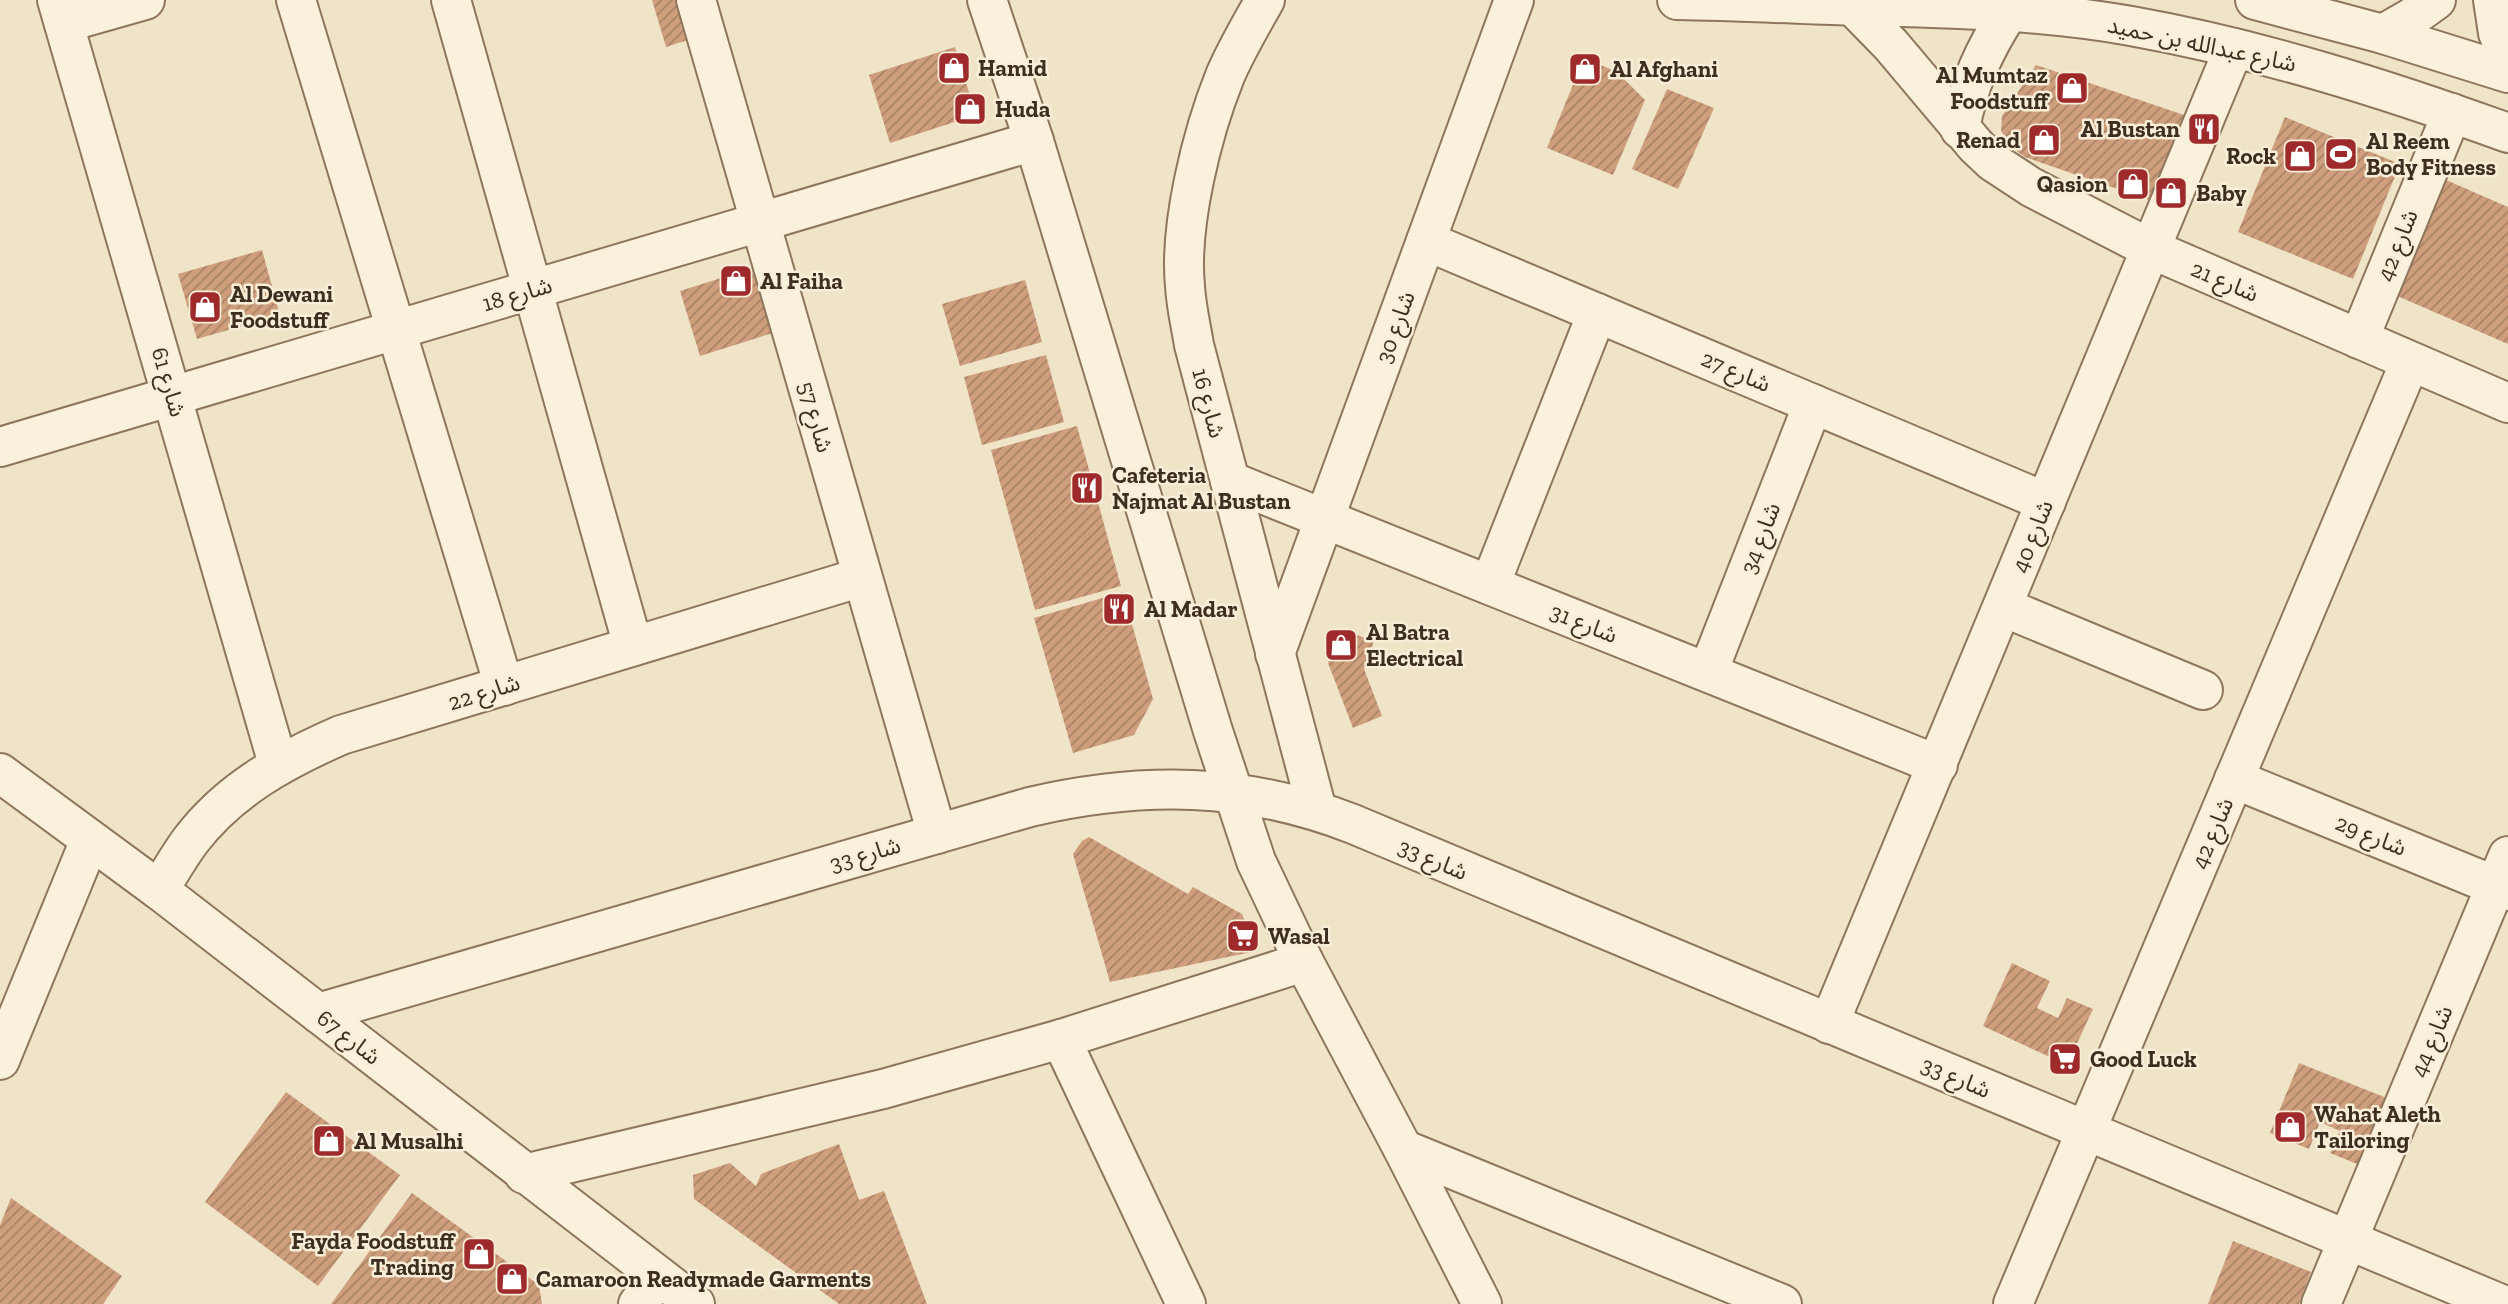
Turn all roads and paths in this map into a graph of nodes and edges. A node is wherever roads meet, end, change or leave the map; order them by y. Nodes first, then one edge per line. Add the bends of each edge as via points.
1 (145, 0) edge
2 (296, 0) edge
3 (451, 0) edge
4 (696, 0) edge
5 (987, 0) edge
6 (1265, 0) edge
7 (1514, 0) edge
8 (1677, 0) edge
9 (2255, 0) edge
10 (2436, 0) edge
11 (2493, 0) edge
12 (1793, 1) edge
13 (1853, 6) junction
14 (61, 11) edge
15 (2008, 13) junction
16 (2383, 34) junction
17 (2234, 48) junction
18 (2508, 59) edge
19 (2508, 73) edge
20 (2452, 113) junction
21 (1959, 129) junction
22 (2508, 133) edge
23 (1034, 141) junction
24 (760, 222) junction
25 (1426, 241) junction
26 (2151, 249) junction
27 (533, 289) junction
28 (1597, 313) junction
29 (396, 330) junction
30 (2359, 339) junction
31 (2410, 362) junction
32 (173, 396) junction
33 (2507, 401) edge
34 (1812, 404) junction
35 (0, 447) edge
36 (1230, 481) junction
37 (2046, 502) junction
38 (1325, 519) junction
39 (862, 577) junction
40 (1490, 585) junction
41 (2003, 607) junction
42 (633, 646) junction
43 (1275, 654) junction
44 (1708, 672) junction
45 (504, 686) junction
46 (2203, 690) dead end
47 (278, 764) junction
48 (1938, 765) junction
49 (0, 773) edge
50 (2234, 779) junction
51 (1234, 792) junction
52 (1317, 810) junction
53 (937, 834) junction
54 (90, 839) junction
55 (2504, 878) edge
56 (159, 890) junction
57 (1304, 962) junction
58 (318, 1013) junction
59 (1829, 1024) junction
60 (1061, 1039) junction
61 (0, 1059) edge
62 (2086, 1131) junction
63 (1403, 1149) junction
64 (524, 1174) junction
65 (2348, 1241) junction
66 (648, 1291) edge
67 (1772, 1302) edge
68 (695, 1304) edge
69 (1186, 1304) edge
70 (1482, 1304) edge
71 (2013, 1304) edge
72 (2321, 1304) edge
73 (2501, 1304) edge

1 - 14 street
2 - 29 street
3 - 27 street
4 - 24 street, شارع 57
5 - 23 street
6 - 36 street, شارع 16 via 1226,75 1209,121 1187,225 1184,285 1194,345
7 - 25 street, شارع 30
8 - 12 street, شارع عبدالله بن حميد
9 - 16 street
10 - 16 street
11 - 18 street
12 - 13 street, شارع عبدالله بن حميد
13 - 15 street, شارع عبدالله بن حميد
13 - 21 street, شارع 21
14 - 32 street, شارع 61
15 - 17 street, شارع عبدالله بن حميد via 2131,26
15 - 21 street via 1974,74
16 - 19 street
17 - 20 street, شارع عبدالله بن حميد
17 - 26 street, شارع 40
20 - 22 street, شارع عبدالله بن حميد
20 - 30 street, شارع 42
21 - 26 street, شارع 21 via 2011,175
23 - 24 street, شارع 18
23 - 51 street
24 - 27 street, شارع 18
24 - 39 street, شارع 57
25 - 28 street, شارع 27
25 - 38 street, شارع 30
26 - 30 street, شارع 21
26 - 37 street, شارع 40
27 - 29 street, شارع 18
27 - 42 street
28 - 34 street, شارع 27
28 - 40 street
29 - 32 street, شارع 18
29 - 45 street
30 - 31 street, شارع 21
31 - 33 street, شارع 21
31 - 50 street, شارع 42
32 - 35 street, شارع 18
32 - 47 street, شارع 61
34 - 37 street, شارع 27
34 - 44 street, شارع 34
36 - 38 street, شارع 31
36 - 43 street, شارع 16
37 - 41 street, شارع 40
38 - 40 street, شارع 31
38 - 43 street, شارع 30
39 - 42 street, شارع 22
39 - 53 street, شارع 57
40 - 44 street, شارع 31
41 - 46 street
41 - 48 street, شارع 40
42 - 45 street, شارع 22
43 - 52 street, شارع 16
44 - 48 street, شارع 31
45 - 47 street, شارع 22 via 341,735
47 - 56 street, شارع 22 via 232,797 192,839
48 - 59 street, شارع 40
49 - 54 street, شارع 67
50 - 55 street, شارع 29
50 - 62 street, شارع 42
51 - 52 street, شارع 33
51 - 53 street, شارع 33 via 1170,789 1080,795
51 - 57 street via 1256,861
52 - 59 street, شارع 33
53 - 58 street, شارع 33
54 - 56 street, شارع 67
54 - 61 street
55 - 65 street, شارع 44
56 - 58 street, شارع 67
57 - 60 street
57 - 63 street
58 - 64 street, شارع 67
59 - 62 street, شارع 33
60 - 64 street via 883,1089
60 - 69 street
62 - 65 street, شارع 33
62 - 71 street, شارع 42
63 - 67 street
63 - 70 street
64 - 66 street, شارع 67
65 - 72 street, شارع 44
65 - 73 street, شارع 33
66 - 68 street, شارع 67

